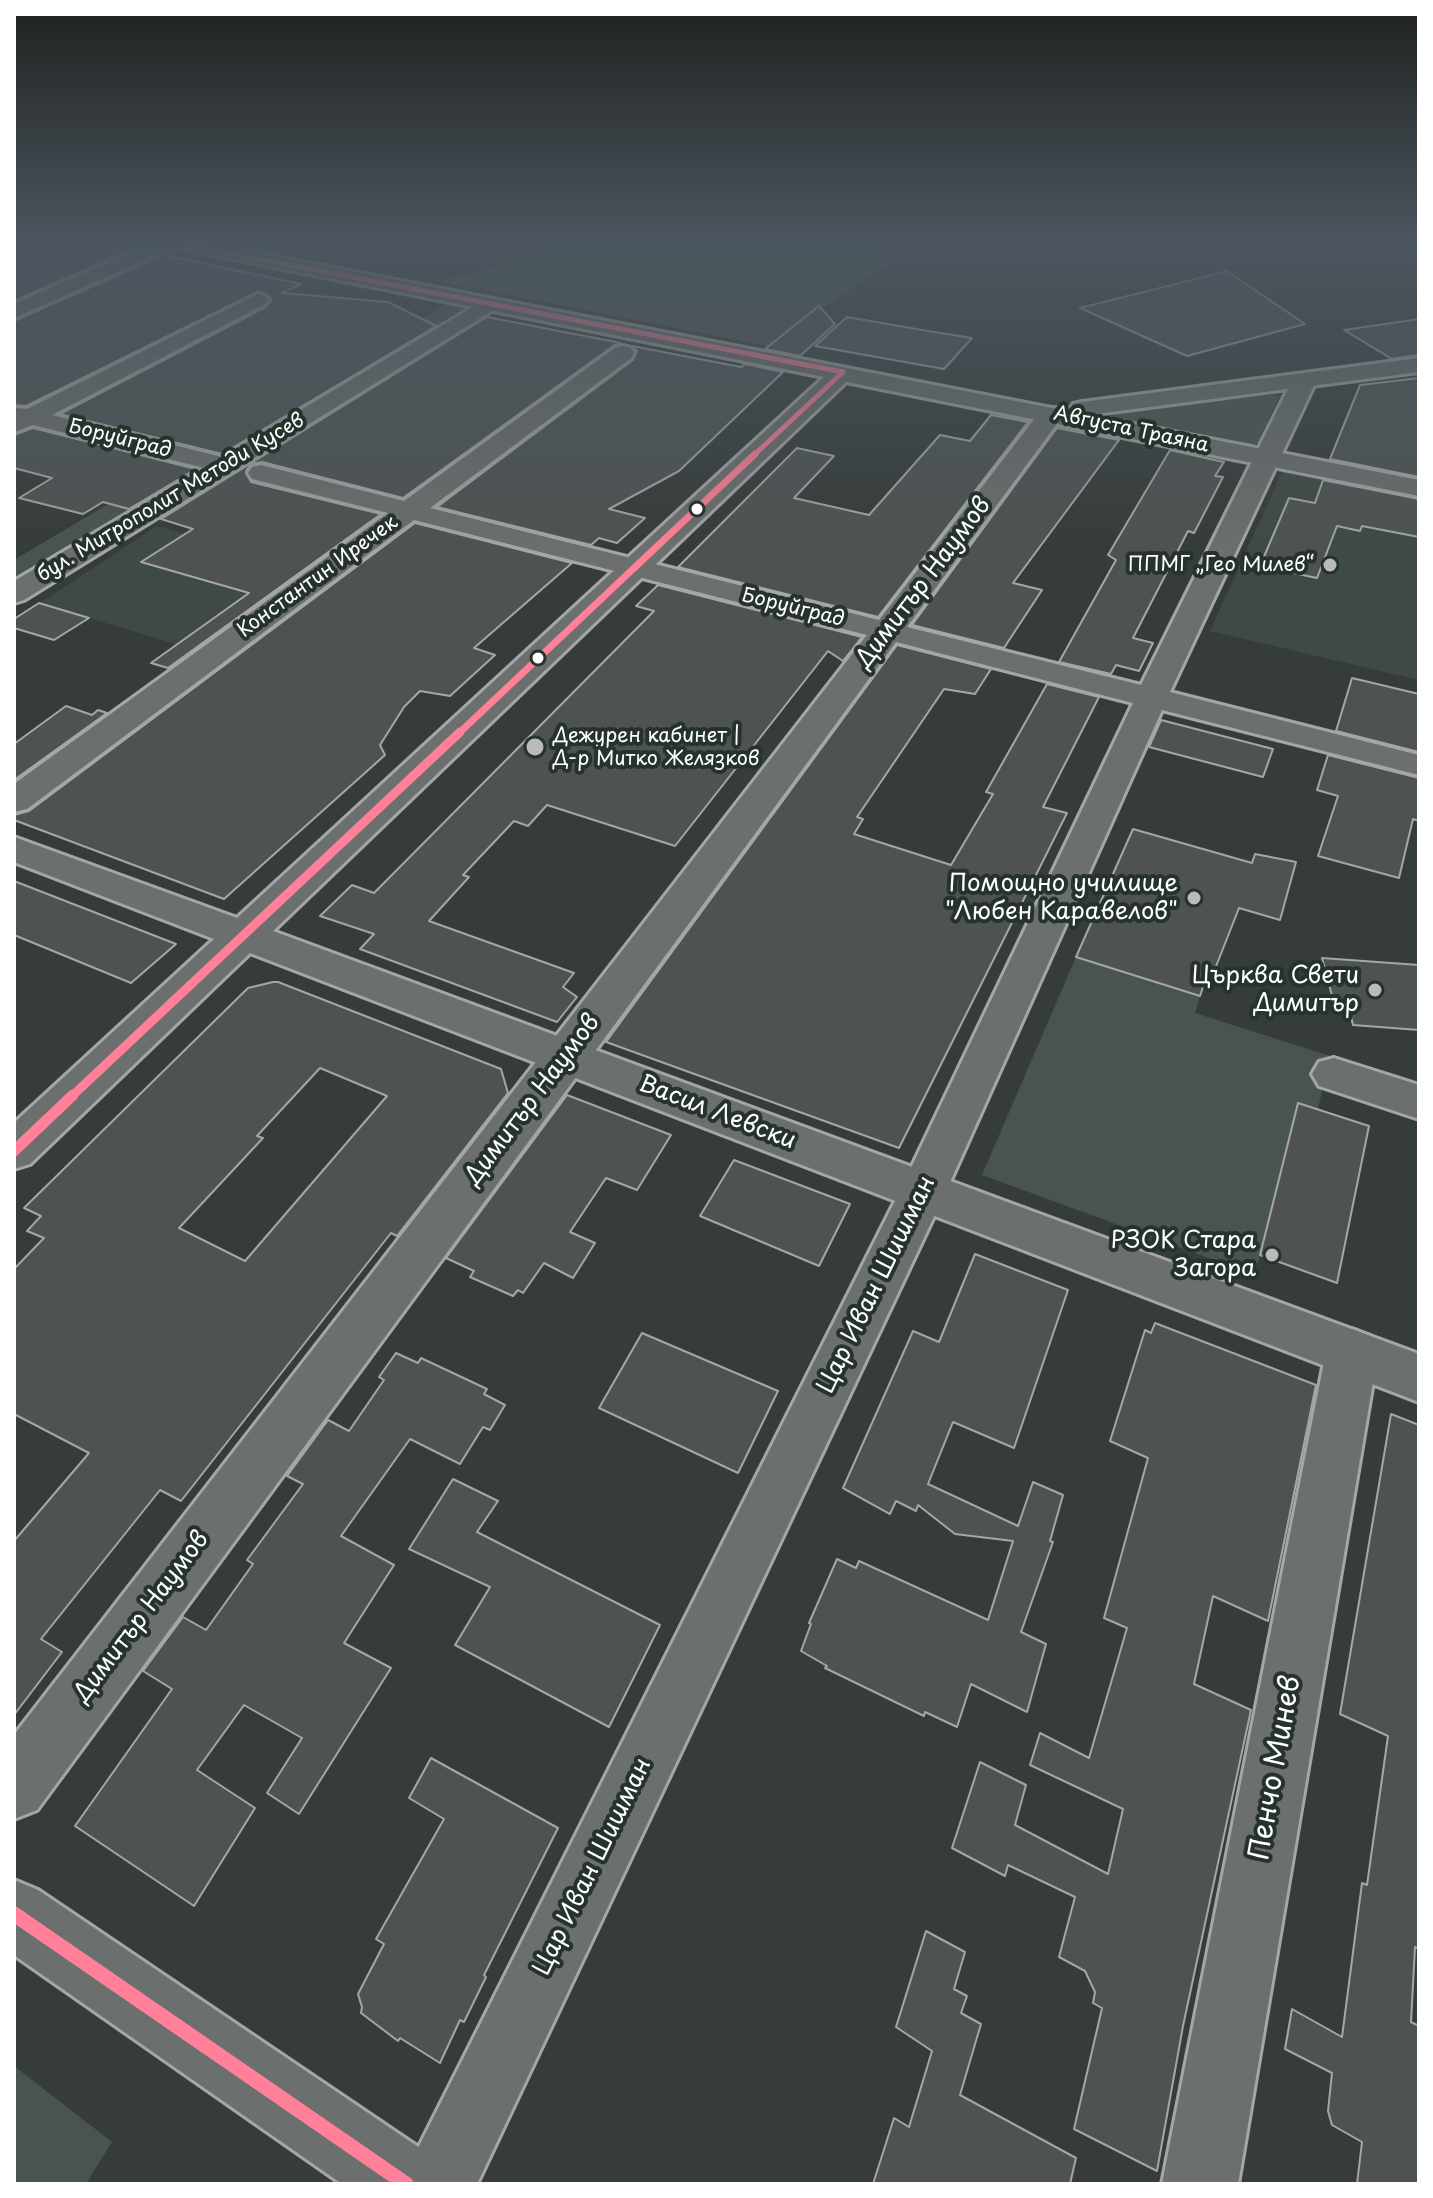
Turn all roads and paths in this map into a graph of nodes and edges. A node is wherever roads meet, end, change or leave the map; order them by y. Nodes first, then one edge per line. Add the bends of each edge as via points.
1 (164, 347) edge
2 (421, 347) edge
3 (712, 347) edge
4 (623, 353) dead end
5 (1419, 365) edge
6 (843, 372) junction
7 (1305, 379) junction
8 (1052, 413) junction
9 (20, 418) edge
10 (216, 440) dead end
11 (189, 456) junction
12 (1266, 458) junction
13 (225, 465) junction
14 (162, 472) dead end
15 (261, 473) dead end
16 (1419, 488) edge
17 (409, 511) junction
18 (635, 568) junction
19 (14, 594) edge
20 (888, 631) junction
21 (1151, 698) junction
22 (1419, 765) edge
23 (14, 801) edge
24 (14, 849) edge
25 (244, 935) junction
26 (566, 1057) junction
27 (1334, 1074) dead end
28 (1419, 1102) edge
29 (14, 1151) edge
30 (923, 1191) junction
31 (1352, 1352) junction
32 (1419, 1378) edge
33 (14, 1787) edge
34 (14, 1914) edge
35 (406, 2184) edge
36 (438, 2184) edge
37 (1200, 2184) edge

1 - 9 street
2 - 13 street, бул. Митрополит Методи Кусев
3 - 6 street, Августа Траяна
4 - 17 street, Константин Иречек
5 - 7 street
6 - 8 street, Августа Траяна
6 - 18 street
7 - 8 street
7 - 12 street, Цар Иван Шишман
8 - 12 street, Августа Траяна
8 - 20 street, Димитър Наумов
9 - 11 street, Боруйград
10 - 11 street, бул. Митрополит Методи Кусев
11 - 13 street, Боруйград
11 - 14 street, бул. Митрополит Методи Кусев
12 - 16 street, Августа Траяна
12 - 21 street, Цар Иван Шишман
13 - 19 street, бул. Митрополит Методи Кусев
15 - 17 street, Боруйград
17 - 18 street, Боруйград
17 - 23 street, Константин Иречек
18 - 20 street, Боруйград
18 - 25 street
20 - 21 street, Боруйград
20 - 26 street, Димитър Наумов
21 - 22 street, Боруйград
21 - 30 street, Цар Иван Шишман
24 - 25 street, Васил Левски
25 - 26 street, Васил Левски
25 - 29 street
26 - 30 street, Васил Левски
26 - 33 street, Димитър Наумов
27 - 28 street
30 - 31 street, Васил Левски
30 - 36 street, Цар Иван Шишман
31 - 32 street, Васил Левски
31 - 37 street, Пенчо Минев
34 - 35 street

